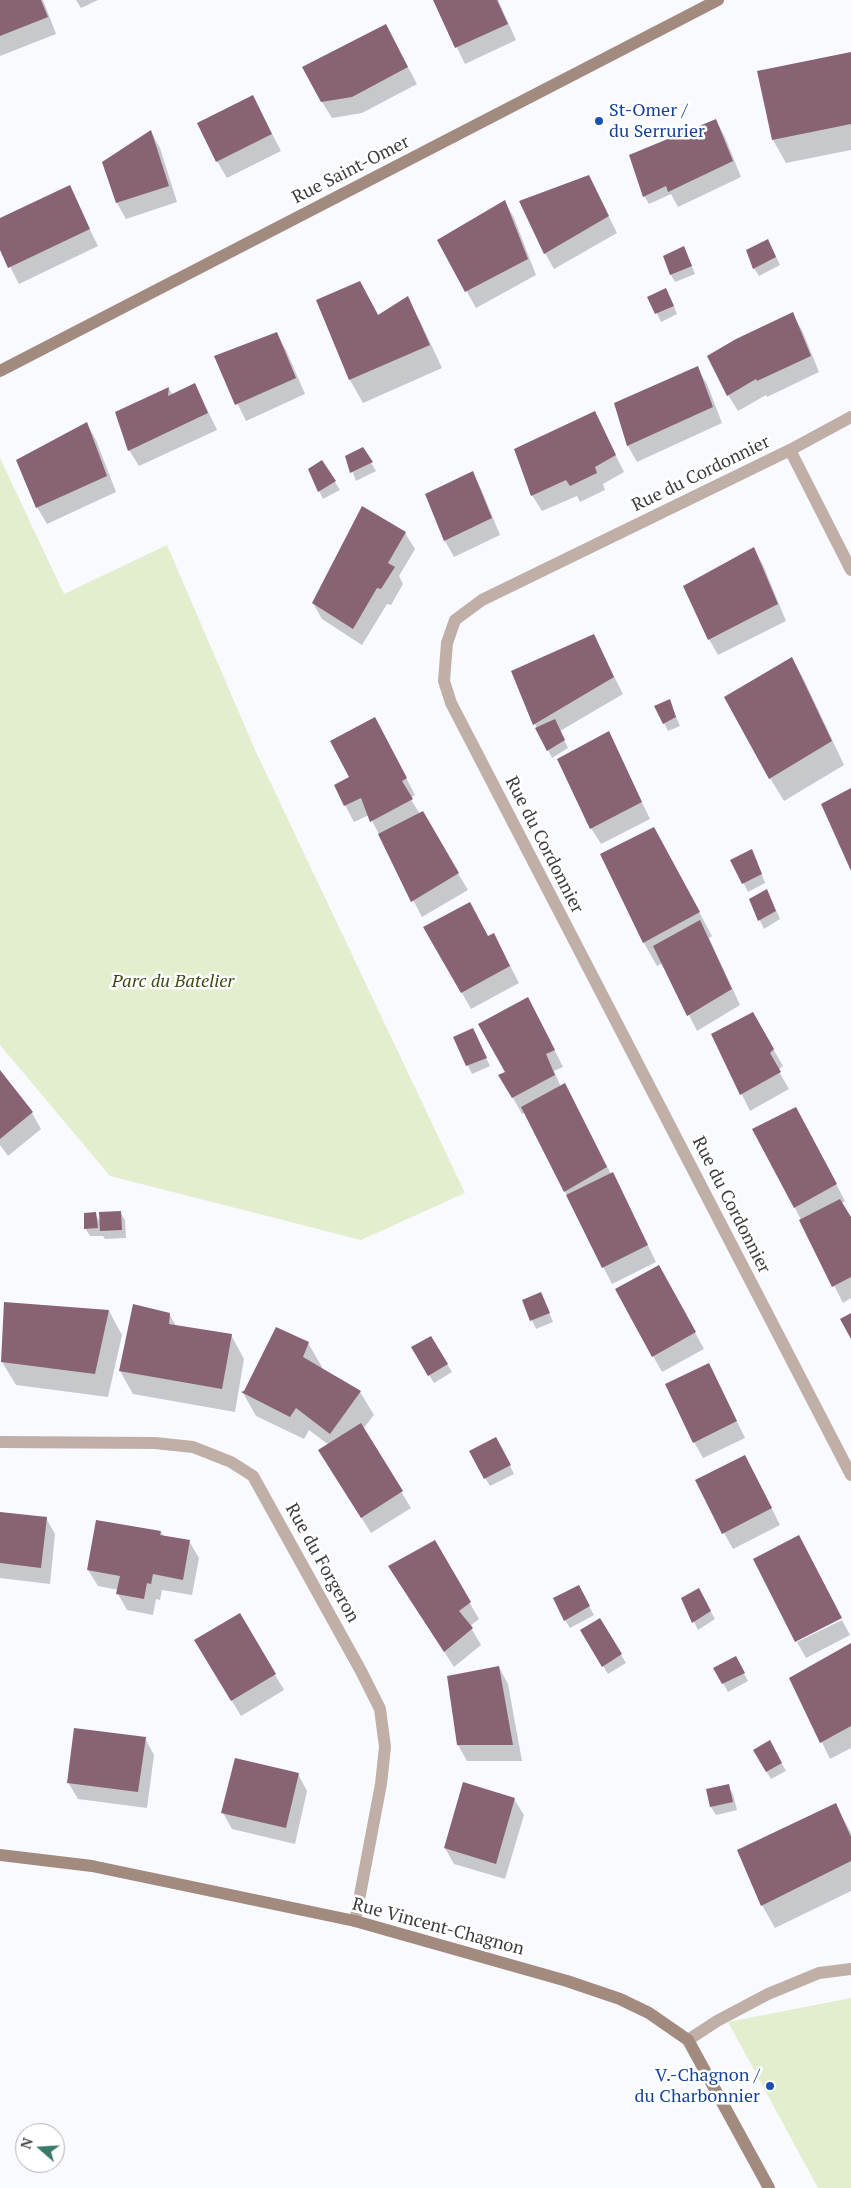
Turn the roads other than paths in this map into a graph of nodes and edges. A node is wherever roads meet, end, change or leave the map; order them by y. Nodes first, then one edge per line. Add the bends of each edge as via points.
1 (718, 0) edge
2 (0, 371) edge
3 (851, 417) edge
4 (790, 450) junction
5 (851, 570) edge
6 (0, 1442) edge
7 (851, 1475) edge
8 (0, 1855) edge
9 (355, 1921) junction
10 (851, 1969) edge
11 (688, 2040) junction
12 (770, 2188) edge

1 - 2 street, Rue Saint-Omer
3 - 4 street, Rue du Cordonnier
4 - 5 street
4 - 7 street, Rue du Cordonnier via 482,600 455,620 447,643 444,681 456,712
6 - 9 street, Rue du Forgeron via 155,1442 193,1447 230,1462 253,1476 380,1710 384,1747 381,1784
8 - 9 street, Rue Vincent-Chagnon via 92,1866
9 - 11 street, Rue Vincent-Chagnon via 620,1999 649,2013
10 - 11 street via 819,1973 768,1994
11 - 12 street, Rue Vincent-Chagnon

